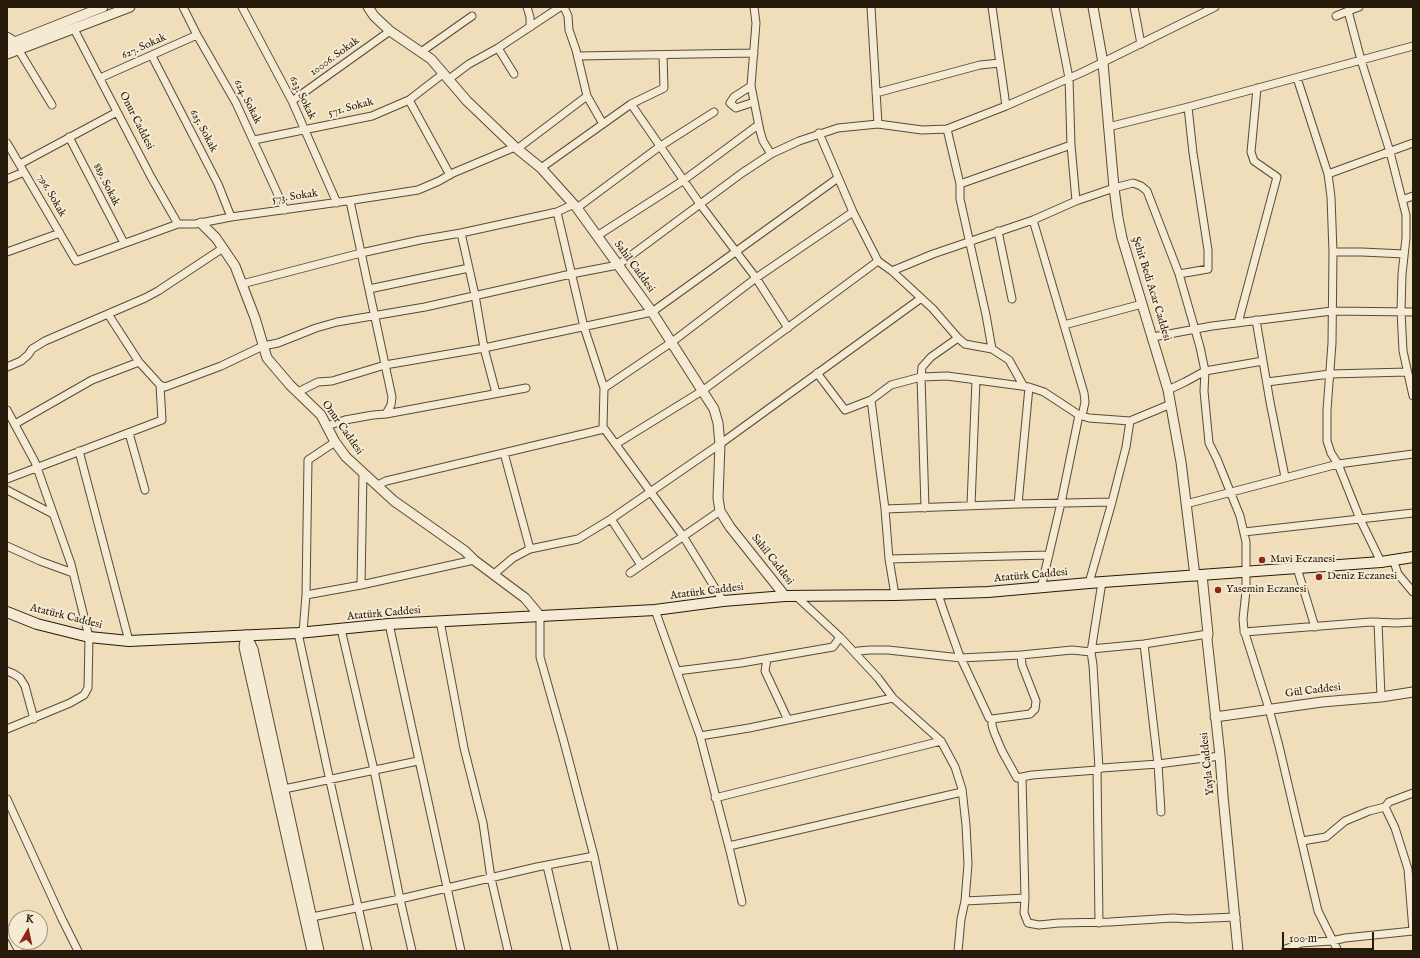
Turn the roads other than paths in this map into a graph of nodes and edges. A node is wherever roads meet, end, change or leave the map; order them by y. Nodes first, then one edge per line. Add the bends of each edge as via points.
1 (103, 7) edge
2 (130, 7) edge
3 (183, 7) edge
4 (242, 7) edge
5 (368, 7) edge
6 (528, 7) edge
7 (560, 7) edge
8 (564, 7) edge
9 (754, 7) edge
10 (871, 7) edge
11 (992, 7) edge
12 (1055, 7) edge
13 (1093, 7) edge
14 (1134, 7) edge
15 (1359, 7) edge
16 (1212, 8) edge
17 (84, 11) edge
18 (1348, 11) junction
19 (472, 16) dead end
20 (1336, 16) dead end
21 (530, 27) junction
22 (74, 29) junction
23 (390, 31) junction
24 (198, 35) junction
25 (7, 36) edge
26 (1141, 44) junction
27 (13, 45) edge
28 (1413, 46) edge
29 (498, 48) junction
30 (421, 52) junction
31 (754, 53) junction
32 (7, 54) edge
33 (663, 55) junction
34 (152, 56) junction
35 (578, 56) junction
36 (1361, 60) junction
37 (1000, 63) junction
38 (1103, 63) junction
39 (514, 74) dead end
40 (447, 76) junction
41 (100, 78) junction
42 (1069, 78) junction
43 (1297, 78) junction
44 (751, 86) junction
45 (1257, 88) junction
46 (876, 93) junction
47 (587, 96) junction
48 (409, 100) junction
49 (292, 101) junction
50 (754, 102) junction
51 (631, 104) junction
52 (52, 105) dead end
53 (1006, 106) junction
54 (1188, 107) junction
55 (117, 112) junction
56 (714, 112) dead end
57 (603, 124) junction
58 (878, 124) junction
59 (758, 126) junction
60 (1108, 127) junction
61 (947, 129) junction
62 (306, 130) junction
63 (819, 133) junction
64 (69, 138) junction
65 (254, 140) junction
66 (7, 143) edge
67 (1413, 143) edge
68 (1071, 145) junction
69 (660, 147) junction
70 (516, 148) junction
71 (1390, 152) junction
72 (771, 154) junction
73 (20, 164) junction
74 (541, 168) junction
75 (24, 172) junction
76 (1328, 174) junction
77 (450, 175) junction
78 (838, 178) junction
79 (7, 179) edge
80 (684, 180) junction
81 (960, 184) junction
82 (1114, 188) junction
83 (1413, 196) edge
84 (1402, 200) junction
85 (350, 201) junction
86 (1076, 201) junction
87 (337, 203) junction
88 (700, 204) junction
89 (575, 206) junction
90 (285, 210) junction
91 (557, 212) junction
92 (854, 212) junction
93 (231, 217) junction
94 (1033, 220) junction
95 (201, 223) junction
96 (178, 224) junction
97 (998, 231) junction
98 (60, 233) junction
99 (461, 233) junction
100 (597, 236) junction
101 (970, 241) junction
102 (124, 243) junction
103 (223, 248) junction
104 (7, 252) edge
105 (736, 252) junction
106 (1333, 252) junction
107 (361, 253) junction
108 (1404, 254) junction
109 (76, 261) joint
110 (878, 261) junction
111 (618, 265) junction
112 (469, 268) junction
113 (892, 271) junction
114 (571, 274) junction
115 (1179, 274) junction
116 (756, 278) junction
117 (242, 284) junction
118 (369, 289) junction
119 (475, 295) junction
120 (920, 299) junction
121 (1012, 299) dead end
122 (1142, 304) junction
123 (1332, 311) junction
124 (1401, 311) junction
125 (652, 312) junction
126 (1413, 312) edge
127 (108, 314) junction
128 (375, 316) junction
129 (1256, 320) junction
130 (1238, 323) junction
131 (1064, 325) junction
132 (584, 328) junction
133 (788, 328) junction
134 (1194, 329) junction
135 (1153, 337) junction
136 (958, 338) junction
137 (672, 342) junction
138 (263, 346) junction
139 (484, 348) junction
140 (992, 349) junction
141 (1263, 361) junction
142 (139, 362) junction
143 (386, 365) junction
144 (7, 367) edge
145 (1205, 371) junction
146 (1407, 372) junction
147 (817, 373) junction
148 (1330, 374) junction
149 (921, 377) junction
150 (976, 380) junction
151 (1266, 382) junction
152 (160, 385) junction
153 (1026, 386) junction
154 (526, 388) dead end
155 (604, 388) junction
156 (1168, 390) junction
157 (702, 391) junction
158 (298, 392) junction
159 (496, 393) junction
160 (1413, 393) edge
161 (870, 400) junction
162 (1171, 404) junction
163 (7, 410) edge
164 (386, 414) junction
165 (1080, 415) junction
166 (1130, 421) junction
167 (15, 424) junction
168 (327, 426) junction
169 (604, 429) junction
170 (129, 433) junction
171 (335, 442) junction
172 (616, 444) junction
173 (720, 444) junction
174 (79, 451) junction
175 (504, 453) junction
176 (1413, 454) edge
177 (1338, 464) junction
178 (37, 467) junction
179 (363, 473) junction
180 (1285, 477) junction
181 (7, 479) edge
182 (378, 486) junction
183 (7, 490) edge
184 (145, 490) dead end
185 (651, 491) junction
186 (1230, 492) junction
187 (1112, 502) junction
188 (1061, 503) junction
189 (1018, 504) junction
190 (1186, 504) junction
191 (971, 505) junction
192 (925, 508) junction
193 (885, 509) junction
194 (720, 511) junction
195 (1413, 513) edge
196 (53, 514) junction
197 (611, 519) junction
198 (1360, 520) junction
199 (1244, 532) junction
200 (683, 536) junction
201 (7, 546) edge
202 (530, 549) junction
203 (1049, 555) junction
204 (1413, 557) edge
205 (889, 559) junction
206 (474, 560) junction
207 (1393, 560) junction
208 (1381, 562) junction
209 (641, 565) junction
210 (1297, 568) junction
211 (1246, 572) junction
212 (73, 573) junction
213 (630, 573) dead end
214 (494, 574) junction
215 (1199, 576) junction
216 (1102, 582) junction
217 (1089, 583) junction
218 (362, 585) junction
219 (1041, 588) junction
220 (1413, 592) edge
221 (938, 594) junction
222 (306, 595) junction
223 (785, 596) junction
224 (796, 596) junction
225 (895, 596) junction
226 (723, 601) junction
227 (655, 610) junction
228 (7, 612) edge
229 (540, 616) junction
230 (440, 622) junction
231 (1378, 622) junction
232 (1413, 622) edge
233 (389, 624) junction
234 (1315, 627) junction
235 (342, 629) junction
236 (301, 632) junction
237 (1244, 632) junction
238 (1208, 634) junction
239 (246, 635) junction
240 (89, 637) junction
241 (840, 637) junction
242 (129, 641) junction
243 (1144, 644) junction
244 (1091, 651) junction
245 (855, 653) junction
246 (1021, 655) junction
247 (961, 658) junction
248 (767, 659) junction
249 (7, 671) edge
250 (677, 671) junction
251 (1412, 694) edge
252 (1381, 696) junction
253 (892, 698) junction
254 (1269, 709) junction
255 (1215, 717) junction
256 (34, 719) junction
257 (992, 719) junction
258 (788, 720) junction
259 (7, 729) edge
260 (700, 736) junction
261 (941, 741) junction
262 (1220, 756) junction
263 (418, 761) junction
264 (1158, 764) junction
265 (1098, 769) junction
266 (374, 770) junction
267 (1022, 777) junction
268 (330, 780) junction
269 (284, 789) junction
270 (962, 792) junction
271 (1413, 794) edge
272 (715, 798) junction
273 (7, 799) edge
274 (1385, 807) junction
275 (1161, 812) dead end
276 (1302, 841) junction
277 (729, 846) junction
278 (594, 856) junction
279 (548, 866) junction
280 (491, 878) junction
281 (447, 888) junction
282 (1025, 898) junction
283 (400, 899) junction
284 (965, 901) junction
285 (742, 902) dead end
286 (358, 907) junction
287 (312, 916) junction
288 (1236, 917) junction
289 (1099, 923) junction
290 (7, 929) edge
291 (1332, 941) junction
292 (19, 951) edge
293 (78, 951) edge
294 (312, 951) edge
295 (319, 951) edge
296 (368, 951) edge
297 (412, 951) edge
298 (461, 951) edge
299 (508, 951) edge
300 (567, 951) edge
301 (614, 951) edge
302 (958, 951) edge
303 (1238, 951) edge
304 (1286, 951) edge
305 (1338, 951) edge

1 - 17 street
2 - 22 street
3 - 24 street, 624. Sokak
4 - 49 street, 623. Sokak
5 - 23 street, Sahil Caddesi
6 - 21 street
7 - 21 street, 571. Sokak
8 - 35 street
9 - 31 street
10 - 46 street
11 - 37 street
12 - 42 street
13 - 38 street, Şehit Bedi Acar Caddesi
14 - 26 street
15 - 18 street
16 - 26 street
17 - 27 street
18 - 20 street
18 - 36 street
19 - 30 street
21 - 29 street, 571. Sokak
22 - 27 street
22 - 41 street, Onur Caddesi
23 - 30 street, Sahil Caddesi
23 - 49 street, 10006. Sokak
24 - 34 street, 627. Sokak
24 - 65 street, 624. Sokak
25 - 27 street
26 - 38 street
27 - 32 street
27 - 52 street
28 - 36 street
29 - 39 street
29 - 40 street, 571. Sokak
30 - 40 street, Sahil Caddesi
31 - 33 street
31 - 44 street
33 - 35 street
33 - 51 street via 664,88
34 - 41 street, 627. Sokak
34 - 93 street, 625. Sokak via 218,184
35 - 47 street
36 - 43 street
36 - 71 street
37 - 46 street via 980,65
37 - 53 street
38 - 42 street
38 - 60 street, Şehit Bedi Acar Caddesi
40 - 48 street, 571. Sokak
40 - 70 street, Sahil Caddesi via 467,101
41 - 55 street, Onur Caddesi
42 - 53 street
42 - 68 street
43 - 45 street
43 - 76 street
44 - 50 street
44 - 50 street via 730,102 736,108
45 - 54 street
45 - 130 street via 1251,152 1254,161 1277,177
46 - 58 street
47 - 57 street
47 - 70 street, 573. Sokak
48 - 62 street, 571. Sokak via 372,116
48 - 77 street
49 - 62 street, 623. Sokak
50 - 59 street
51 - 57 street
51 - 69 street
53 - 61 street
54 - 60 street
54 - 115 street via 1208,250 1208,269
55 - 64 street
55 - 96 street, Onur Caddesi
56 - 69 street
57 - 74 street
58 - 61 street via 916,129
58 - 63 street via 838,128
59 - 72 street
59 - 80 street
60 - 82 street, Şehit Bedi Acar Caddesi
61 - 81 street
62 - 65 street, 571. Sokak
62 - 87 street, 623. Sokak
63 - 72 street
63 - 78 street
64 - 73 street
64 - 102 street, 889. Sokak
65 - 90 street, 624. Sokak
66 - 73 street, 796. Sokak
67 - 71 street
68 - 81 street
68 - 86 street
69 - 80 street
69 - 89 street
70 - 74 street, Sahil Caddesi
70 - 77 street, 573. Sokak
71 - 76 street
71 - 84 street
72 - 88 street
73 - 75 street, 796. Sokak
74 - 89 street, Sahil Caddesi
75 - 79 street
75 - 98 street, 796. Sokak
76 - 106 street
77 - 85 street, 573. Sokak via 418,190
78 - 92 street
78 - 105 street
80 - 88 street
80 - 100 street
81 - 101 street via 960,199
82 - 86 street
82 - 115 street via 1133,184 1147,191
82 - 122 street, Şehit Bedi Acar Caddesi via 1122,238
83 - 84 street
84 - 108 street via 1406,215
85 - 87 street, 573. Sokak
85 - 107 street
86 - 94 street
87 - 90 street, 573. Sokak
88 - 105 street
88 - 111 street
89 - 91 street
89 - 100 street, Sahil Caddesi
90 - 93 street, 573. Sokak
91 - 99 street
91 - 114 street
92 - 110 street
92 - 116 street
93 - 95 street, 573. Sokak
94 - 97 street
94 - 131 street
95 - 96 street, 573. Sokak
95 - 103 street, Onur Caddesi
96 - 102 street, 573. Sokak
97 - 101 street
97 - 121 street
98 - 104 street
98 - 109 street, 796. Sokak
99 - 107 street
99 - 112 street
100 - 111 street, Sahil Caddesi
101 - 113 street
101 - 140 street
102 - 109 street, 573. Sokak
103 - 117 street, Onur Caddesi via 235,266
103 - 127 street via 158,291
105 - 116 street
105 - 125 street
106 - 108 street
106 - 123 street
107 - 117 street
107 - 118 street
108 - 124 street
110 - 113 street
110 - 133 street
111 - 114 street
111 - 125 street, Sahil Caddesi
112 - 118 street
112 - 119 street
113 - 120 street
114 - 119 street
114 - 132 street
115 - 134 street
116 - 133 street
116 - 137 street
117 - 138 street, Onur Caddesi
118 - 128 street
119 - 128 street
119 - 139 street
120 - 136 street via 933,309
120 - 147 street
122 - 131 street
122 - 135 street, Şehit Bedi Acar Caddesi
123 - 124 street
123 - 129 street
123 - 148 street
124 - 126 street
124 - 146 street
125 - 132 street
125 - 137 street, Sahil Caddesi
127 - 142 street
127 - 144 street via 45,341 32,349 21,361
128 - 138 street via 337,322
128 - 143 street
129 - 130 street
129 - 141 street
130 - 134 street
131 - 165 street via 1084,393
132 - 139 street
132 - 155 street
133 - 157 street
134 - 135 street
134 - 145 street
135 - 156 street, Şehit Bedi Acar Caddesi
136 - 140 street via 965,344
136 - 149 street via 931,357 922,367
137 - 155 street
137 - 157 street, Sahil Caddesi
138 - 152 street via 221,366 165,387
138 - 158 street, Onur Caddesi via 267,358
139 - 143 street
139 - 159 street
140 - 153 street via 1009,360
141 - 145 street
141 - 151 street
142 - 152 street
142 - 167 street via 92,380
143 - 158 street via 332,381 318,382
143 - 164 street via 392,397
145 - 156 street
145 - 186 street via 1204,391 1209,443
146 - 148 street
146 - 160 street
147 - 161 street via 845,410
147 - 173 street
148 - 151 street
148 - 177 street via 1327,441 1331,454
149 - 150 street via 947,376
149 - 161 street via 891,385
149 - 192 street
150 - 153 street
150 - 191 street
151 - 180 street
152 - 170 street via 162,420
153 - 165 street via 1044,392
153 - 189 street
154 - 159 street
155 - 169 street
156 - 162 street, Şehit Bedi Acar Caddesi
157 - 172 street
157 - 173 street, Sahil Caddesi via 714,409
158 - 168 street, Onur Caddesi via 321,415
159 - 164 street
161 - 193 street
162 - 166 street
162 - 190 street, Şehit Bedi Acar Caddesi
163 - 167 street
164 - 168 street via 345,420
165 - 166 street
165 - 188 street
166 - 187 street
167 - 178 street
168 - 171 street, Onur Caddesi
169 - 172 street
169 - 175 street
170 - 174 street
170 - 184 street
171 - 179 street, Onur Caddesi
171 - 222 street via 308,460
172 - 185 street
173 - 185 street
173 - 194 street, Sahil Caddesi
174 - 178 street
174 - 242 street
175 - 182 street via 386,481
175 - 202 street
176 - 177 street
177 - 180 street
177 - 198 street
178 - 181 street
178 - 196 street
179 - 182 street, Onur Caddesi
179 - 218 street
180 - 186 street
182 - 206 street, Onur Caddesi via 394,501 444,535
183 - 196 street
185 - 197 street
185 - 200 street
186 - 190 street
186 - 199 street
187 - 188 street
187 - 217 street
188 - 189 street
188 - 203 street
189 - 191 street
190 - 215 street, Şehit Bedi Acar Caddesi
191 - 192 street
192 - 193 street
193 - 205 street
194 - 200 street
194 - 223 street, Sahil Caddesi
195 - 198 street
196 - 212 street
197 - 202 street via 578,539
197 - 209 street
198 - 199 street
198 - 208 street
199 - 211 street
200 - 209 street
200 - 226 street
201 - 212 street via 40,562
202 - 214 street via 513,558
203 - 205 street
203 - 219 street
204 - 207 main road, Atatürk Caddesi
205 - 225 street
206 - 214 street, Onur Caddesi
206 - 218 street
207 - 208 main road, Atatürk Caddesi
207 - 220 street via 1398,574
208 - 210 main road, Atatürk Caddesi
209 - 213 street
210 - 211 main road, Atatürk Caddesi
210 - 234 street
211 - 215 main road, Atatürk Caddesi
211 - 237 street
212 - 240 street
214 - 229 street, Onur Caddesi via 525,598
215 - 216 main road, Atatürk Caddesi
215 - 238 street, Yayla Caddesi
216 - 217 main road, Atatürk Caddesi
216 - 244 street
217 - 219 main road, Atatürk Caddesi
218 - 222 street
219 - 221 main road, Atatürk Caddesi
221 - 225 main road, Atatürk Caddesi
221 - 247 street
222 - 236 street
223 - 224 main road, Atatürk Caddesi
223 - 226 main road, Atatürk Caddesi
224 - 225 main road, Atatürk Caddesi
224 - 241 street
226 - 227 main road, Atatürk Caddesi
227 - 229 main road, Atatürk Caddesi
227 - 250 street
228 - 240 main road, Atatürk Caddesi via 38,624
229 - 230 main road, Atatürk Caddesi
229 - 278 street via 540,657
230 - 233 main road, Atatürk Caddesi
230 - 280 street via 464,748 483,823
231 - 232 street
231 - 234 street
231 - 252 street
233 - 235 main road, Atatürk Caddesi
233 - 263 street
234 - 237 street
235 - 236 main road, Atatürk Caddesi
235 - 266 street
236 - 239 main road, Atatürk Caddesi
236 - 268 street
237 - 254 street
238 - 243 street
238 - 255 street, Yayla Caddesi
239 - 242 main road, Atatürk Caddesi
239 - 269 street via 254,649
239 - 294 street via 244,647
240 - 242 main road, Atatürk Caddesi
240 - 256 street via 88,688 84,695
241 - 245 street
241 - 248 street via 833,647
243 - 244 street
243 - 264 street
244 - 246 street via 1072,650
244 - 265 street
245 - 247 street via 888,650
245 - 253 street
246 - 247 street
246 - 257 street via 1022,665 1036,701 1034,709 1030,714
247 - 257 street via 988,717
248 - 250 street
248 - 258 street via 765,670
249 - 256 street via 20,678 25,686
250 - 260 street
251 - 252 street, Gül Caddesi
252 - 254 street, Gül Caddesi
253 - 258 street
253 - 261 street
254 - 255 street, Gül Caddesi
254 - 276 street
255 - 262 street, Yayla Caddesi
256 - 259 street
257 - 267 street via 1002,751 1017,778
258 - 260 street
260 - 272 street
261 - 270 street via 955,767
261 - 272 street
262 - 264 street
262 - 288 street, Yayla Caddesi
263 - 266 street
263 - 281 street
264 - 265 street
264 - 275 street
265 - 267 street
265 - 289 street
266 - 268 street
266 - 283 street
267 - 282 street
268 - 269 street
268 - 286 street
269 - 287 street
270 - 277 street
270 - 284 street via 968,864
271 - 274 street via 1389,802
272 - 277 street
273 - 293 street
274 - 276 street via 1345,821 1326,837
274 - 291 street via 1395,828 1408,869 1413,931
276 - 291 street via 1318,911
277 - 285 street
278 - 279 street
278 - 301 street
279 - 280 street
279 - 300 street
280 - 281 street
280 - 299 street
281 - 283 street
281 - 298 street
282 - 284 street
282 - 289 street via 1024,913 1028,923
283 - 286 street
283 - 297 street
284 - 302 street
286 - 287 street
286 - 296 street
287 - 295 street
288 - 289 street
288 - 303 street, Yayla Caddesi
290 - 292 street
291 - 304 street via 1301,943
291 - 305 street

